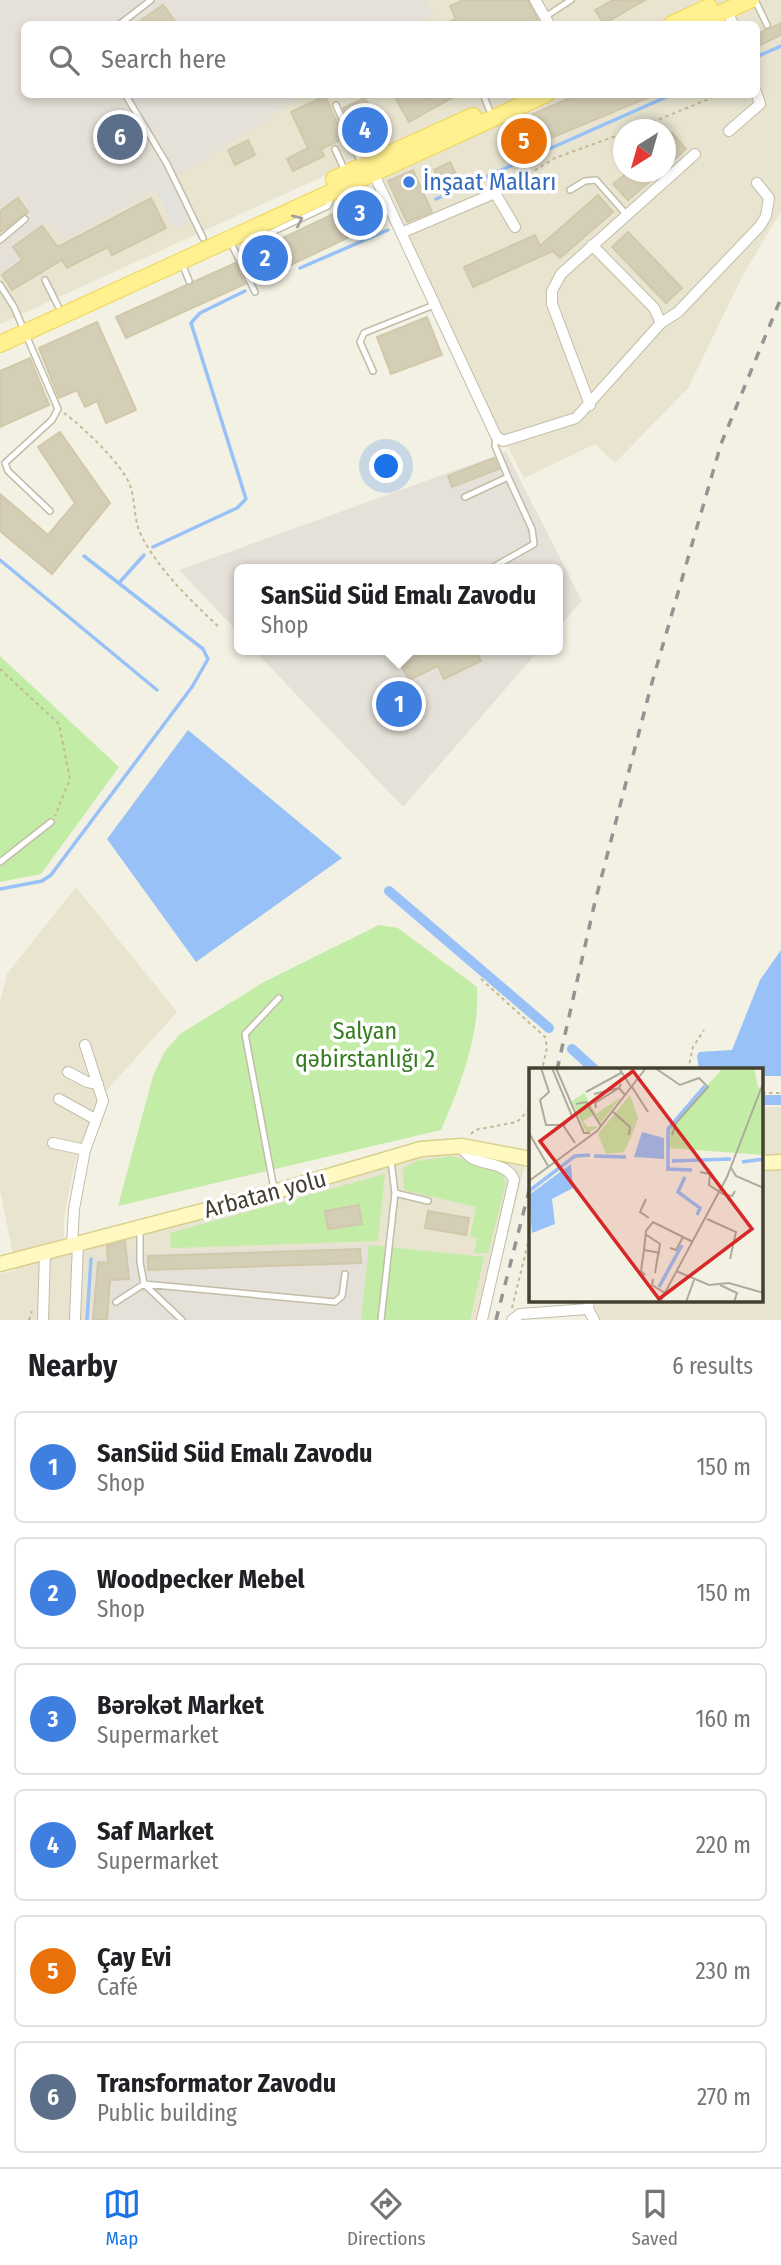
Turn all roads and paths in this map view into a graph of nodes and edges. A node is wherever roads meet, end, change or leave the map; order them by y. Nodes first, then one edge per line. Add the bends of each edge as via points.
1 (151, 0) edge
2 (536, 0) edge
3 (571, 0) edge
4 (750, 0) edge
5 (755, 0) edge
6 (722, 8) edge
7 (124, 21) edge
8 (547, 21) edge
9 (681, 21) edge
10 (702, 21) edge
11 (767, 24) dead end
12 (127, 98) edge
13 (536, 98) edge
14 (710, 98) edge
15 (758, 98) edge
16 (486, 102) edge
17 (336, 105) dead end
18 (660, 119) edge
19 (729, 131) dead end
20 (613, 137) edge
21 (335, 149) dead end
22 (695, 154) dead end
23 (363, 169) junction
24 (757, 183) dead end
25 (570, 190) dead end
26 (498, 194) junction
27 (626, 214) junction
28 (25, 219) dead end
29 (515, 227) dead end
30 (401, 233) junction
31 (203, 238) junction
32 (229, 239) junction
33 (0, 240) edge
34 (592, 245) junction
35 (181, 260) junction
36 (45, 280) dead end
37 (189, 281) dead end
38 (0, 285) edge
39 (255, 292) dead end
40 (434, 304) junction
41 (58, 306) junction
42 (661, 323) junction
43 (23, 328) junction
44 (0, 333) edge
45 (0, 344) edge
46 (373, 371) dead end
47 (590, 405) junction
48 (58, 409) junction
49 (496, 436) junction
50 (508, 477) junction
51 (465, 497) dead end
52 (50, 511) dead end
53 (499, 564) edge
54 (219, 627) dead end
55 (0, 669) edge
56 (51, 822) joint
57 (0, 862) edge
58 (481, 979) dead end
59 (279, 998) dead end
60 (704, 1030) dead end
61 (85, 1045) dead end
62 (542, 1068) edge
63 (688, 1068) edge
64 (68, 1072) dead end
65 (98, 1084) junction
66 (60, 1098) dead end
67 (529, 1110) edge
68 (95, 1119) junction
69 (53, 1143) dead end
70 (462, 1146) junction
71 (85, 1150) junction
72 (391, 1158) junction
73 (529, 1159) edge
74 (274, 1192) junction
75 (395, 1193) junction
76 (428, 1200) dead end
77 (140, 1227) junction
78 (529, 1238) edge
79 (75, 1244) junction
80 (45, 1252) junction
81 (0, 1264) edge
82 (345, 1274) dead end
83 (144, 1284) junction
84 (116, 1302) dead end
85 (589, 1305) edge
86 (512, 1319) edge
87 (43, 1320) edge
88 (75, 1320) edge
89 (182, 1320) edge
90 (381, 1320) edge
91 (482, 1320) edge
92 (594, 1320) edge

1 - 7 lane
2 - 8 street
3 - 8 lane
4 - 6 main road
5 - 11 lane
6 - 9 main road
6 - 10 main road
12 - 31 lane
13 - 23 main road
14 - 18 path
15 - 19 street via 760,104
16 - 23 main road
17 - 23 lane
20 - 26 path via 555,158
21 - 23 lane
22 - 27 street
23 - 30 street
23 - 31 main road
32 -> 23 main road via 333,192
24 - 42 street via 769,198 760,226 678,312
25 - 27 lane via 596,180
26 - 29 street
26 - 30 street
27 - 34 street
28 - 33 lane
30 - 40 street
31 - 41 main road
32 - 35 main road
32 - 39 lane
34 - 42 street via 653,308
34 - 47 street via 561,274 552,292 552,304
35 - 37 lane
35 - 43 main road
36 - 41 lane
38 - 43 lane
40 - 46 lane via 364,333 360,342
40 - 49 street
41 - 43 main road
42 - 47 street
43 - 44 main road
43 - 45 main road
43 - 48 lane
47 - 49 street via 568,422 509,442
48 - 52 lane via 5,463
48 - 54 path via 122,471 146,543 188,598
49 - 50 lane via 495,446
50 - 51 lane
50 - 53 lane via 532,529 534,544
55 - 56 path via 59,724 70,779
56 - 57 lane
58 - 62 path via 545,1037
59 - 74 lane via 245,1034
60 - 63 path via 692,1047
61 - 65 street
64 - 65 street
65 - 68 street via 103,1101
66 - 68 street
67 - 70 path via 517,1122 474,1130
68 - 71 street
69 - 71 street
70 - 72 main road, Arbatan yolu via 434,1146
70 - 73 main road, Arbatan yolu
70 - 91 street via 470,1158 502,1167 514,1180
71 - 79 street via 74,1209
72 - 74 main road, Arbatan yolu
72 - 75 lane
74 - 77 main road, Arbatan yolu
75 - 76 lane
75 - 90 lane
77 - 79 main road, Arbatan yolu
77 - 83 lane
78 - 86 path via 512,1301
79 - 80 main road, Arbatan yolu
79 - 88 street
80 - 81 main road, Arbatan yolu
80 - 87 street
82 - 83 lane via 342,1296 335,1302
83 - 84 lane
83 - 89 lane
85 - 86 street via 573,1313 540,1312
85 - 92 street

